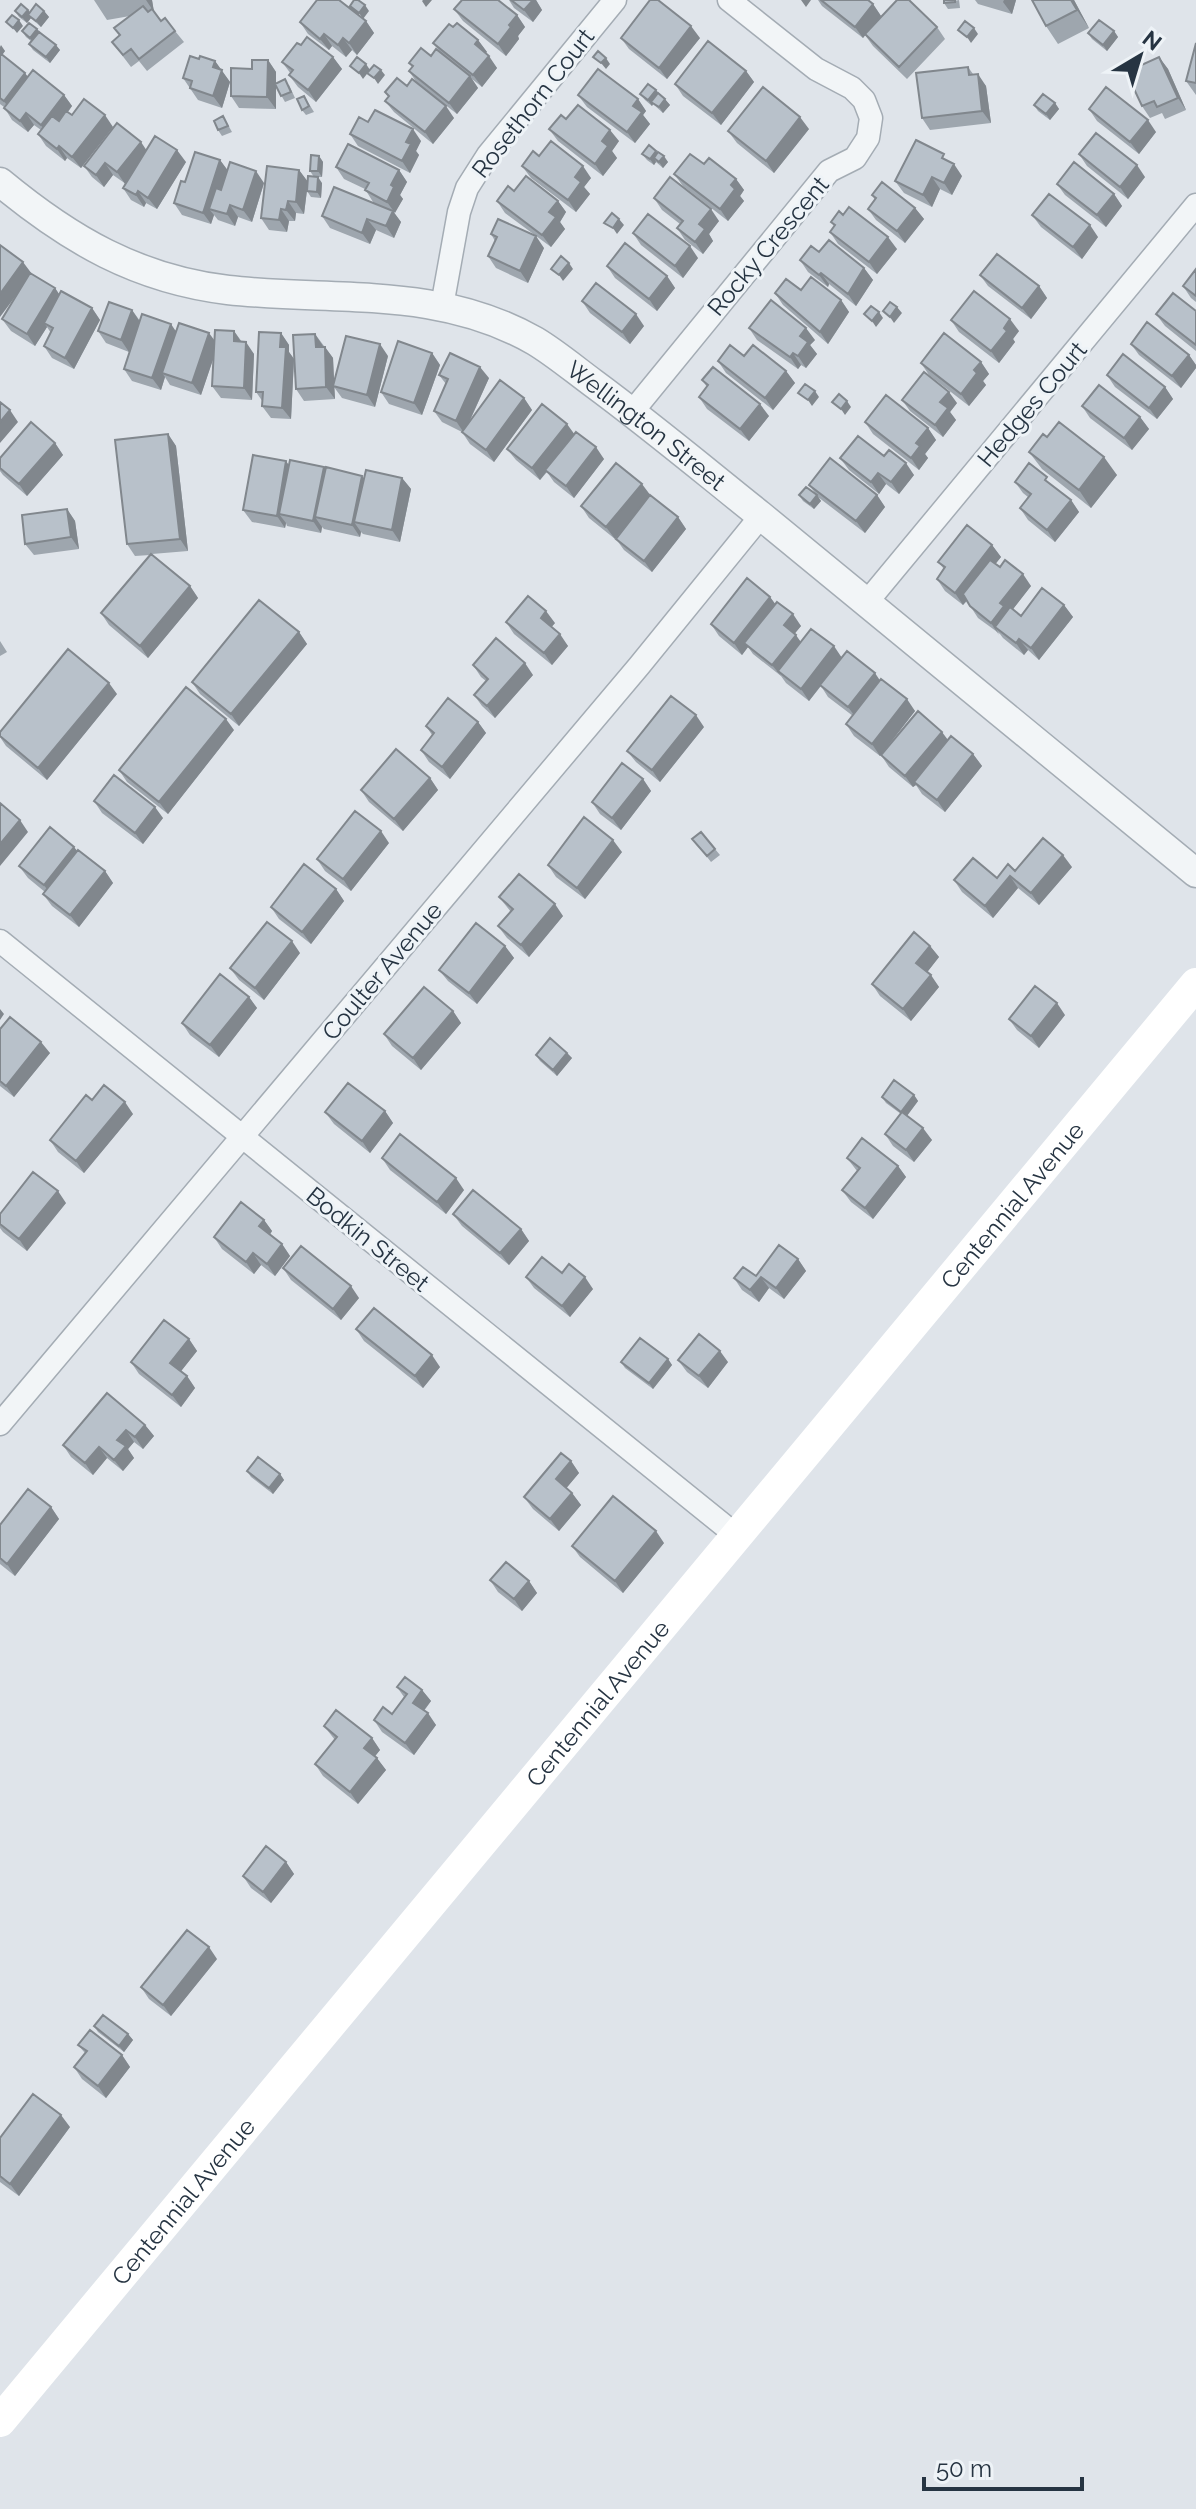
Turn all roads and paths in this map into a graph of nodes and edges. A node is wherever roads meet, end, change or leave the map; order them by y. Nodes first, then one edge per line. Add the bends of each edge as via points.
1 (615, 0) edge
2 (729, 0) edge
3 (0, 182) edge
4 (1196, 205) edge
5 (442, 306) junction
6 (632, 412) junction
7 (761, 516) junction
8 (867, 602) junction
9 (1196, 873) edge
10 (0, 941) edge
11 (1196, 984) edge
12 (242, 1137) junction
13 (0, 1424) edge
14 (737, 1536) junction
15 (0, 2421) edge

1 - 5 street, Rosethorn Court via 467,188
2 - 6 street, Rocky Crescent via 816,69 858,94 871,118 868,138 855,158 829,171
3 - 5 street, Wellington Street via 41,216 107,257 176,281 228,290
4 - 8 street, Hedges Court
5 - 6 street, Wellington Street via 535,341
6 - 7 street, Wellington Street
7 - 8 street, Wellington Street
7 - 12 street, Coulter Avenue
8 - 9 street, Wellington Street
10 - 12 street, Bodkin Street
11 - 14 main road, Centennial Avenue
12 - 13 street, Coulter Avenue
12 - 14 street, Bodkin Street
14 - 15 main road, Centennial Avenue

